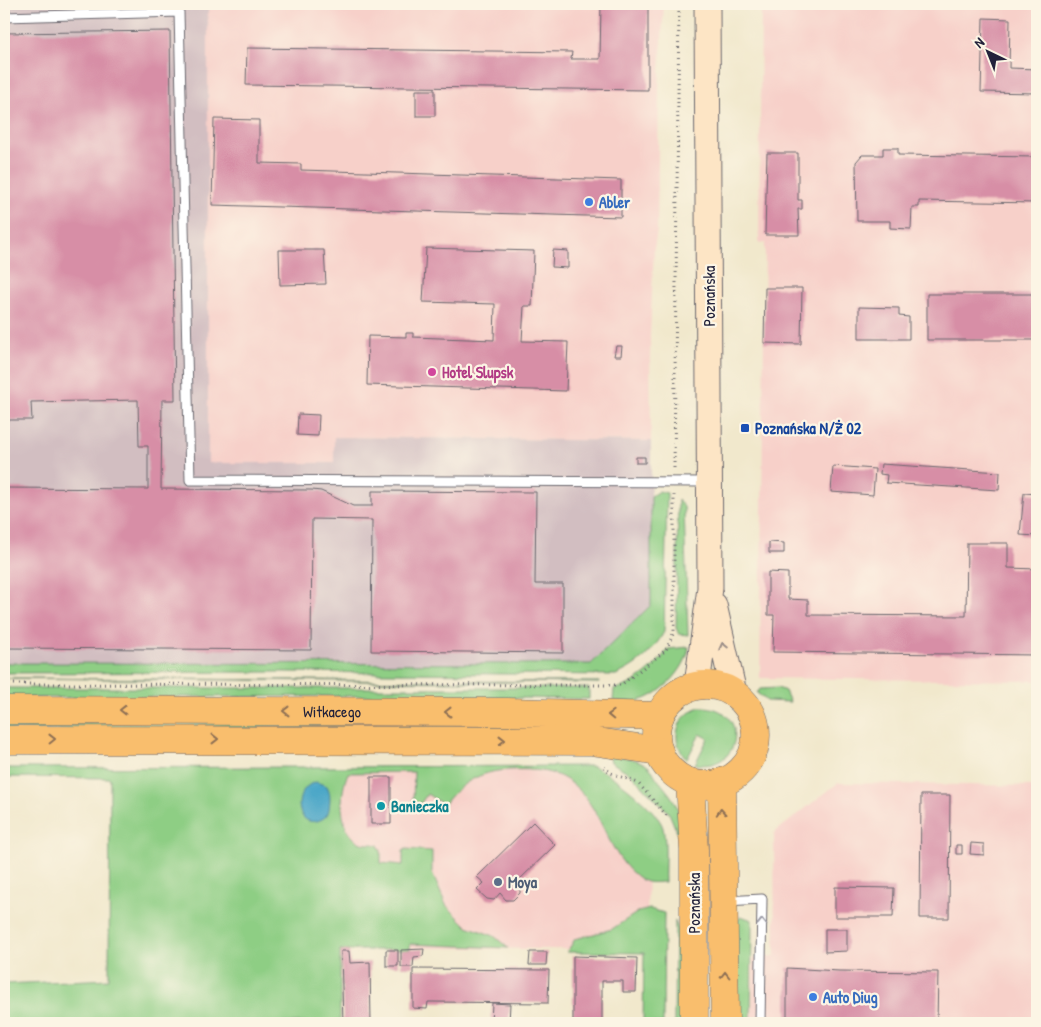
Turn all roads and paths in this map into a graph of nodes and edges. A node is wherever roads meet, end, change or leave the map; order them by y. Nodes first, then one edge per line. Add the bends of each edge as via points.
1 (679, 4) edge
2 (707, 4) edge
3 (4, 17) edge
4 (674, 470) dead end
5 (710, 482) junction
6 (674, 497) dead end
7 (710, 588) junction
8 (4, 684) edge
9 (698, 685) junction
10 (734, 693) junction
11 (4, 710) edge
12 (660, 716) junction
13 (4, 740) edge
14 (659, 751) junction
15 (618, 775) dead end
16 (690, 782) junction
17 (722, 782) junction
18 (670, 820) dead end
19 (724, 901) junction
20 (694, 1023) edge
21 (725, 1023) edge
22 (760, 1023) edge

1 - 4 path
2 - 5 main road, Poznańska
3 - 5 lane via 179,12 190,480
5 - 7 main road, Poznańska
6 - 8 path via 672,641 666,650 621,685
7 - 9 main road, Poznańska
10 -> 7 main road, Poznańska
9 - 10 main road
9 - 12 main road via 682,691
10 - 17 main road via 754,719 754,749 736,775
12 -> 11 main road, Witkacego via 507,712
12 - 14 main road via 656,733
13 -> 14 main road, Witkacego via 590,741
14 - 16 main road via 666,764
15 - 18 path via 638,783
16 - 17 main road via 706,785
16 - 20 main road, Poznańska via 694,850
19 -> 17 main road, Poznańska
21 -> 19 main road, Poznańska
22 -> 19 lane via 762,899

